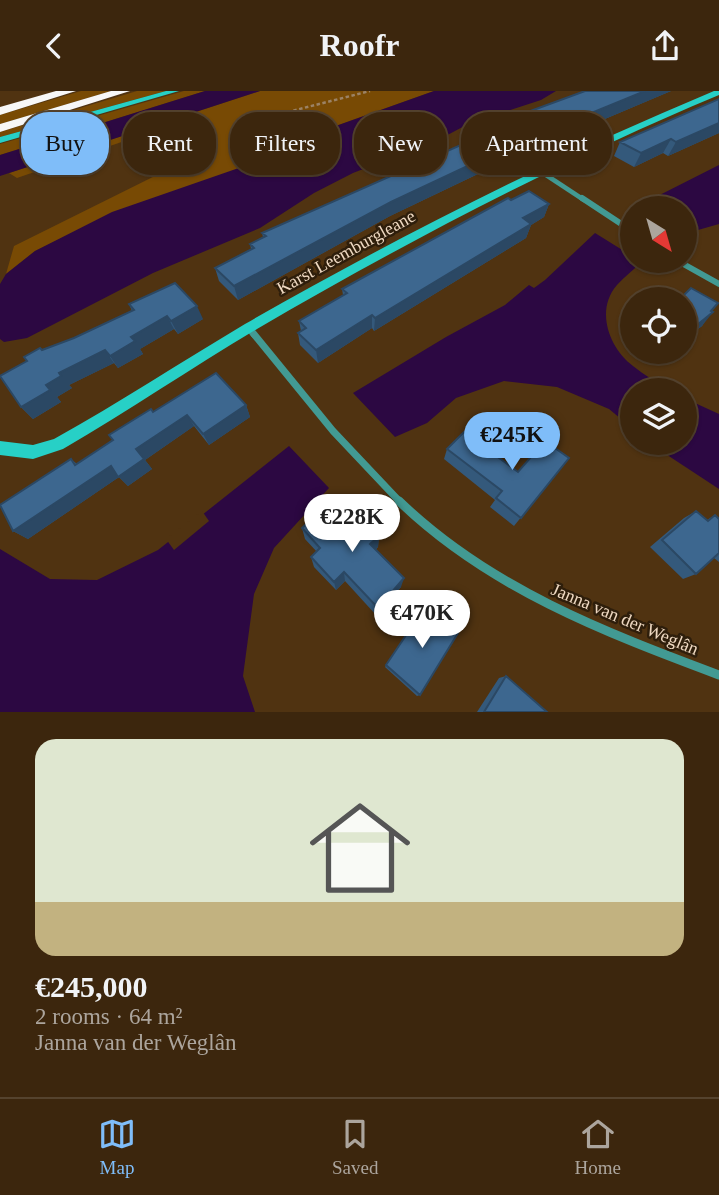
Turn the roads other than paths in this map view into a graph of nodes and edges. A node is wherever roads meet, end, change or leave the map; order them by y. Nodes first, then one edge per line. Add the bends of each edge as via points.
1 (70, 91) edge
2 (124, 91) edge
3 (175, 91) edge
4 (719, 92) edge
5 (0, 111) edge
6 (0, 128) edge
7 (612, 138) edge
8 (0, 140) edge
9 (533, 175) edge
10 (546, 175) edge
11 (620, 223) edge
12 (697, 272) edge
13 (719, 284) edge
14 (249, 328) junction
15 (0, 448) edge
16 (719, 675) edge

1 - 5 highway
2 - 6 highway
3 - 8 street
4 - 7 street, Karst Leemburgleane
9 - 14 street, Karst Leemburgleane
10 - 11 street
12 - 13 street
14 - 15 street, Karst Leemburgleane via 58,444 33,452
14 - 16 street, Janna van der Weglân via 375,479 428,528 483,567 550,605 613,635

